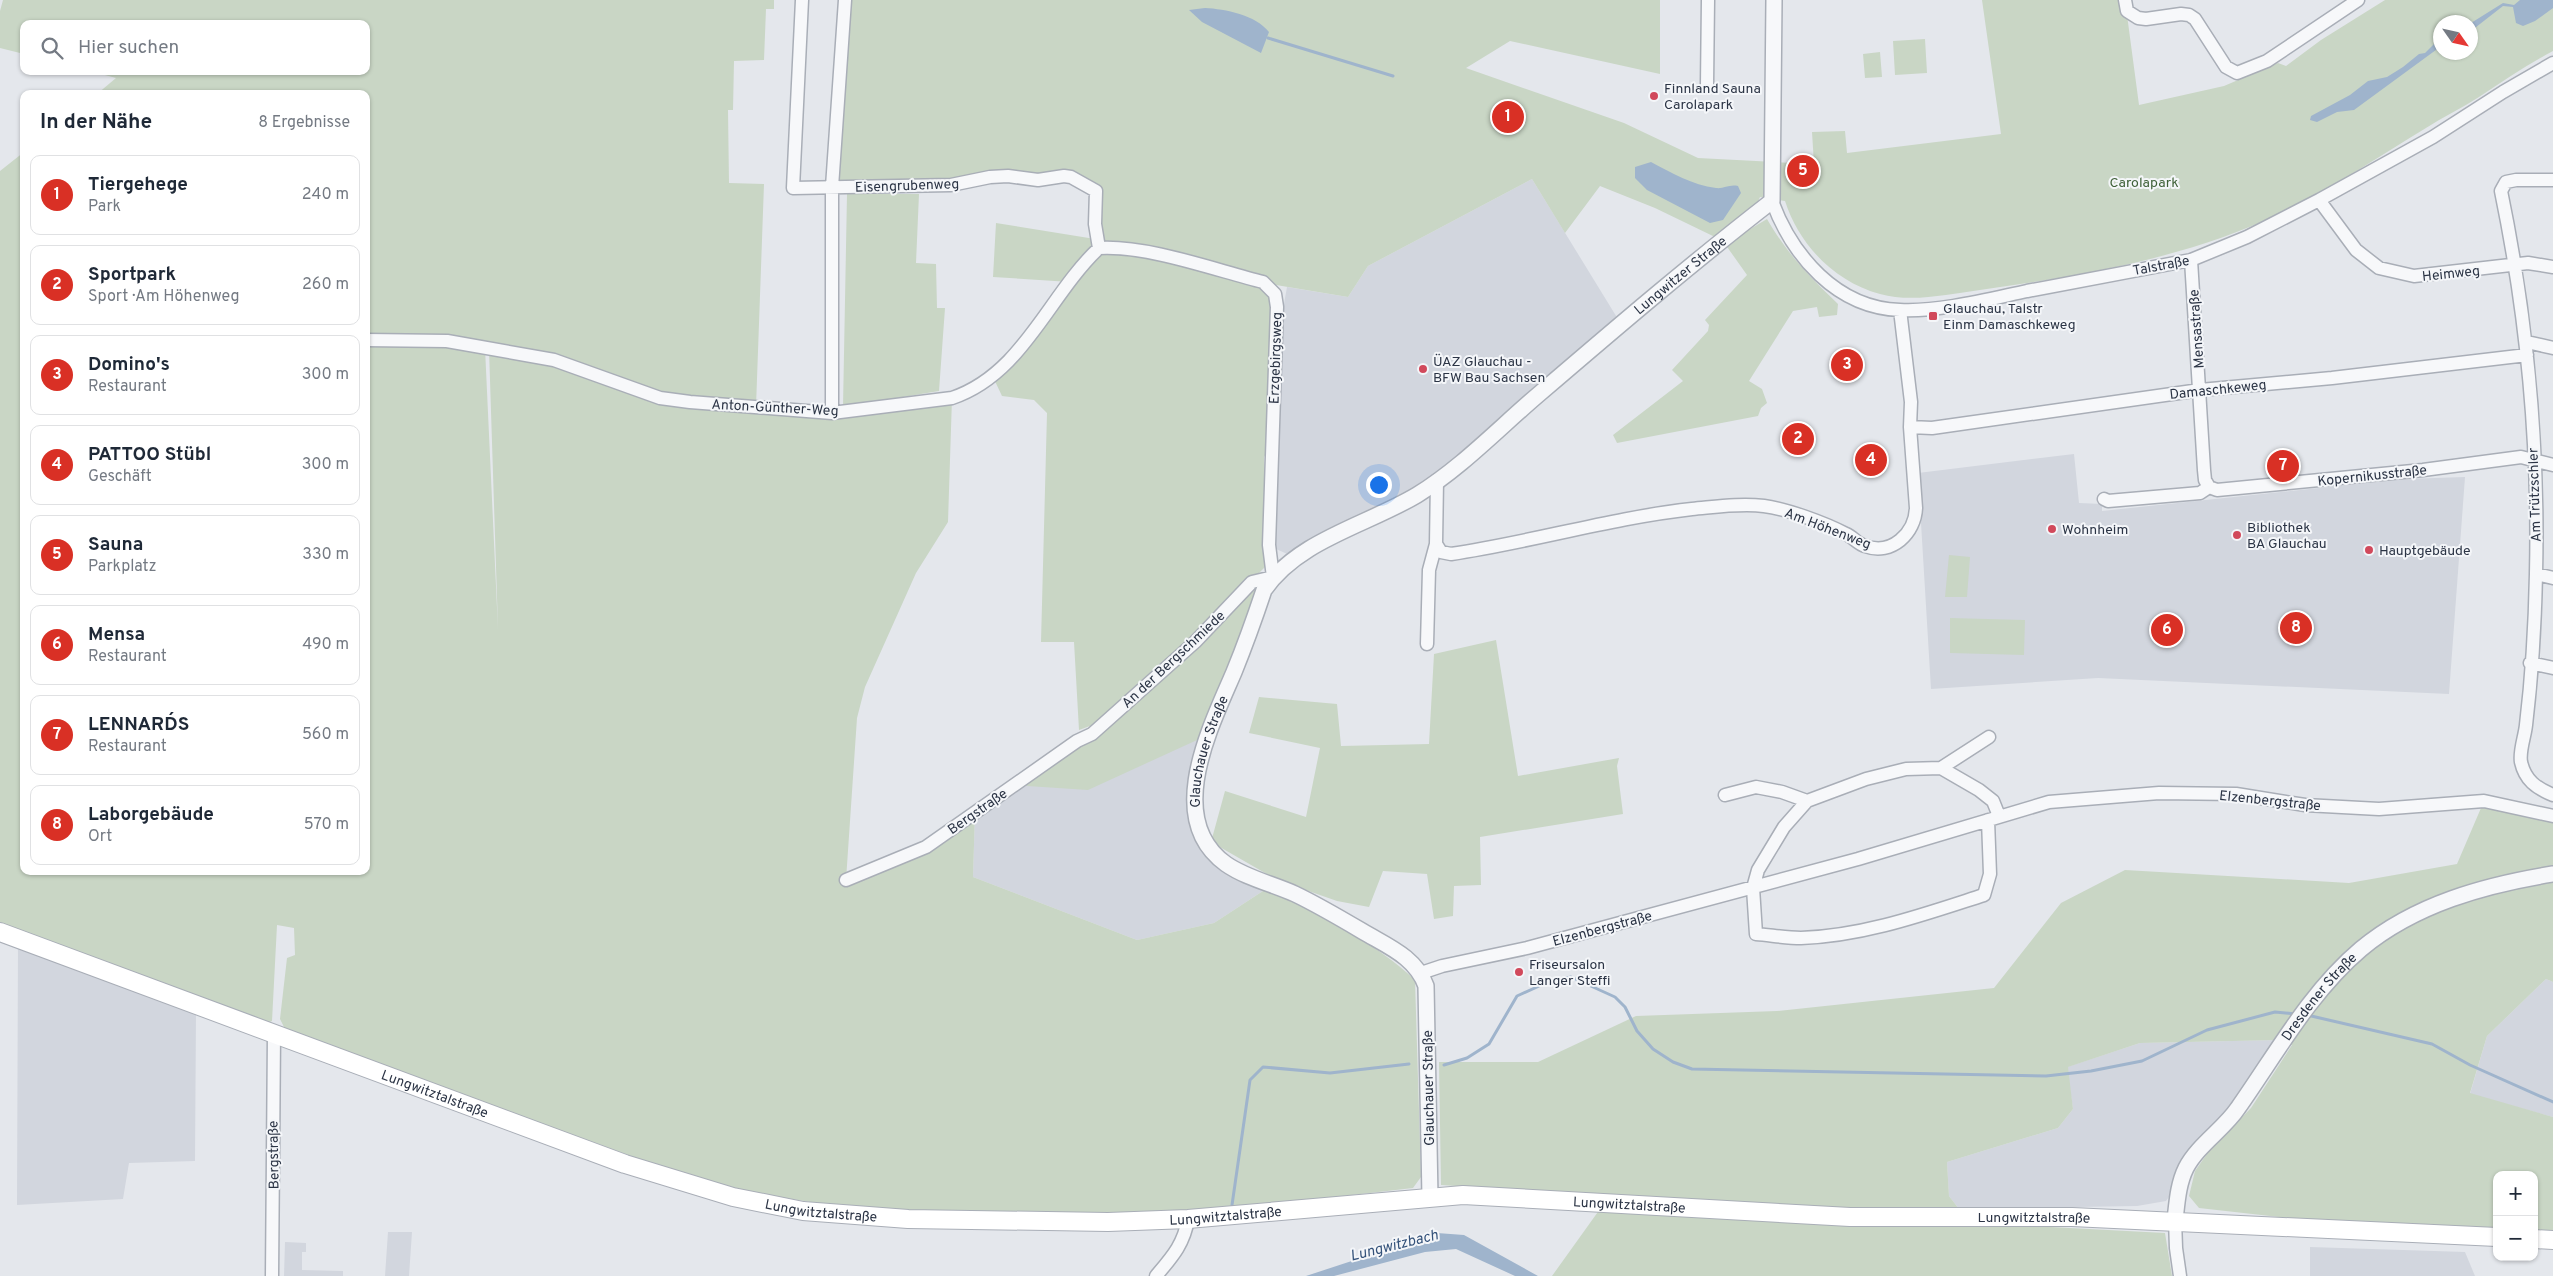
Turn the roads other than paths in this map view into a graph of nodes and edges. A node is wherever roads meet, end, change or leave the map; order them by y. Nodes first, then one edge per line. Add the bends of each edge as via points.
1 (802, 0) edge
2 (844, 0) edge
3 (1708, 0) edge
4 (1774, 0) edge
5 (2358, 0) edge
6 (2126, 5) edge
7 (2553, 63) edge
8 (1706, 85) dead end
9 (2553, 180) edge
10 (832, 187) junction
11 (2319, 200) junction
12 (1772, 201) junction
13 (1099, 248) junction
14 (2191, 260) junction
15 (2516, 264) junction
16 (2553, 268) edge
17 (1900, 310) junction
18 (370, 340) edge
19 (2526, 342) junction
20 (2553, 348) edge
21 (2527, 356) junction
22 (2200, 390) junction
23 (832, 413) junction
24 (1910, 428) junction
25 (2534, 460) junction
26 (2553, 464) edge
27 (1437, 480) junction
28 (2209, 487) junction
29 (2104, 499) dead end
30 (1436, 544) junction
31 (2536, 574) junction
32 (1273, 577) junction
33 (2553, 578) edge
34 (1427, 644) dead end
35 (2530, 663) junction
36 (2553, 668) edge
37 (1098, 726) joint
38 (1989, 737) dead end
39 (1941, 768) junction
40 (1725, 795) dead end
41 (2553, 795) edge
42 (1807, 801) junction
43 (2553, 816) edge
44 (1994, 818) junction
45 (2553, 874) edge
46 (846, 880) dead end
47 (1752, 888) junction
48 (0, 932) edge
49 (1421, 973) junction
50 (274, 1034) junction
51 (1430, 1197) junction
52 (1188, 1219) junction
53 (2175, 1220) junction
54 (2493, 1237) edge
55 (2538, 1239) edge
56 (2553, 1240) edge
57 (272, 1276) edge
58 (1156, 1276) edge
59 (2180, 1276) edge

1 - 10 street, Eisengrubenweg via 793,188
2 - 10 street
3 - 8 street
4 - 12 street
5 - 6 street via 2267,61 2237,73 2226,67 2195,20 2188,15 2138,18
7 - 11 street, Talstraße via 2433,137
9 - 15 street, Am Trützschler via 2506,182 2501,191
10 - 13 street, Eisengrubenweg via 951,185 1008,176 1038,180 1071,177 1096,191 1095,224
10 - 23 street
11 - 14 street, Talstraße via 2247,237
11 - 15 street, Heimweg via 2356,250 2379,268 2414,276
12 - 17 street, Talstraße via 1790,241 1818,275 1856,299
12 - 27 street, Lungwitzer Straße via 1670,281
13 - 23 street, Anton-Günther-Weg via 1019,349 993,377 969,392 952,398
13 - 32 street, Erzgebirgsweg via 1117,247 1151,253 1263,282 1275,294 1269,545
14 - 17 street, Talstraße via 1971,302
14 - 22 street, Mensastraße
15 - 16 street, Heimweg
15 - 19 street, Am Trützschler
17 - 24 street, Am Höhenweg via 1911,402
18 - 23 street, Anton-Günther-Weg via 447,341 554,360 660,398
19 - 20 street
19 - 21 street, Am Trützschler
21 - 22 street, Damaschkeweg
21 - 25 street, Am Trützschler
22 - 24 street, Damaschkeweg via 1932,428
22 - 28 street, Mensastraße via 2204,470
24 - 30 street, Am Höhenweg via 1916,521 1909,534 1882,548 1865,546 1846,534 1791,512 1763,506 1725,506 1650,514 1451,554 1442,552
25 - 26 street, Kopernikusstraße
25 - 28 street, Kopernikusstraße via 2521,458 2217,490
25 - 31 street, Am Trützschler
27 - 30 street
27 - 32 street, Glauchauer Straße via 1417,495 1321,543
28 - 29 street, Kopernikusstraße via 2200,493 2108,502
30 - 34 street via 1429,570
31 - 33 street
31 - 35 street, Am Trützschler
32 - 37 street, An der Bergschmiede via 1252,582 1195,642
32 - 49 street, Glauchauer Straße via 1264,590 1208,734 1196,780 1195,806 1199,830 1211,851 1227,865 1334,914 1410,960
35 - 36 street
35 - 41 street, Am Trützschler via 2521,760 2531,783
37 - 46 street, Bergstraße via 1092,734 1077,741 926,847
38 - 39 street
39 - 42 street via 1906,769 1866,779
39 - 44 street via 1993,801
40 - 42 street via 1756,787
42 - 47 street via 1765,855
43 - 44 street, Elzenbergstraße via 2484,801 2379,809 2305,805 2236,794 2159,793 2049,802
44 - 47 street, Elzenbergstraße
44 - 47 street via 1990,874 1984,895 1926,914 1868,929 1801,938 1756,934
45 - 53 street, Dresdener Straße via 2505,882 2450,900 2404,919 2361,950 2307,1008 2232,1117 2186,1168
47 - 49 street, Elzenbergstraße
48 - 50 main road, Lungwitztalstraße
49 - 51 street, Glauchauer Straße via 1426,986
50 - 52 main road, Lungwitztalstraße via 677,1182 766,1204 842,1216 908,1220 1056,1222
50 - 57 street, Bergstraße
51 - 52 main road, Lungwitztalstraße
51 - 53 main road, Lungwitztalstraße via 1463,1195 1850,1217 2062,1216
52 - 58 street via 1186,1234 1178,1251
53 - 54 main road, Lungwitztalstraße
53 - 59 street
55 - 56 main road

